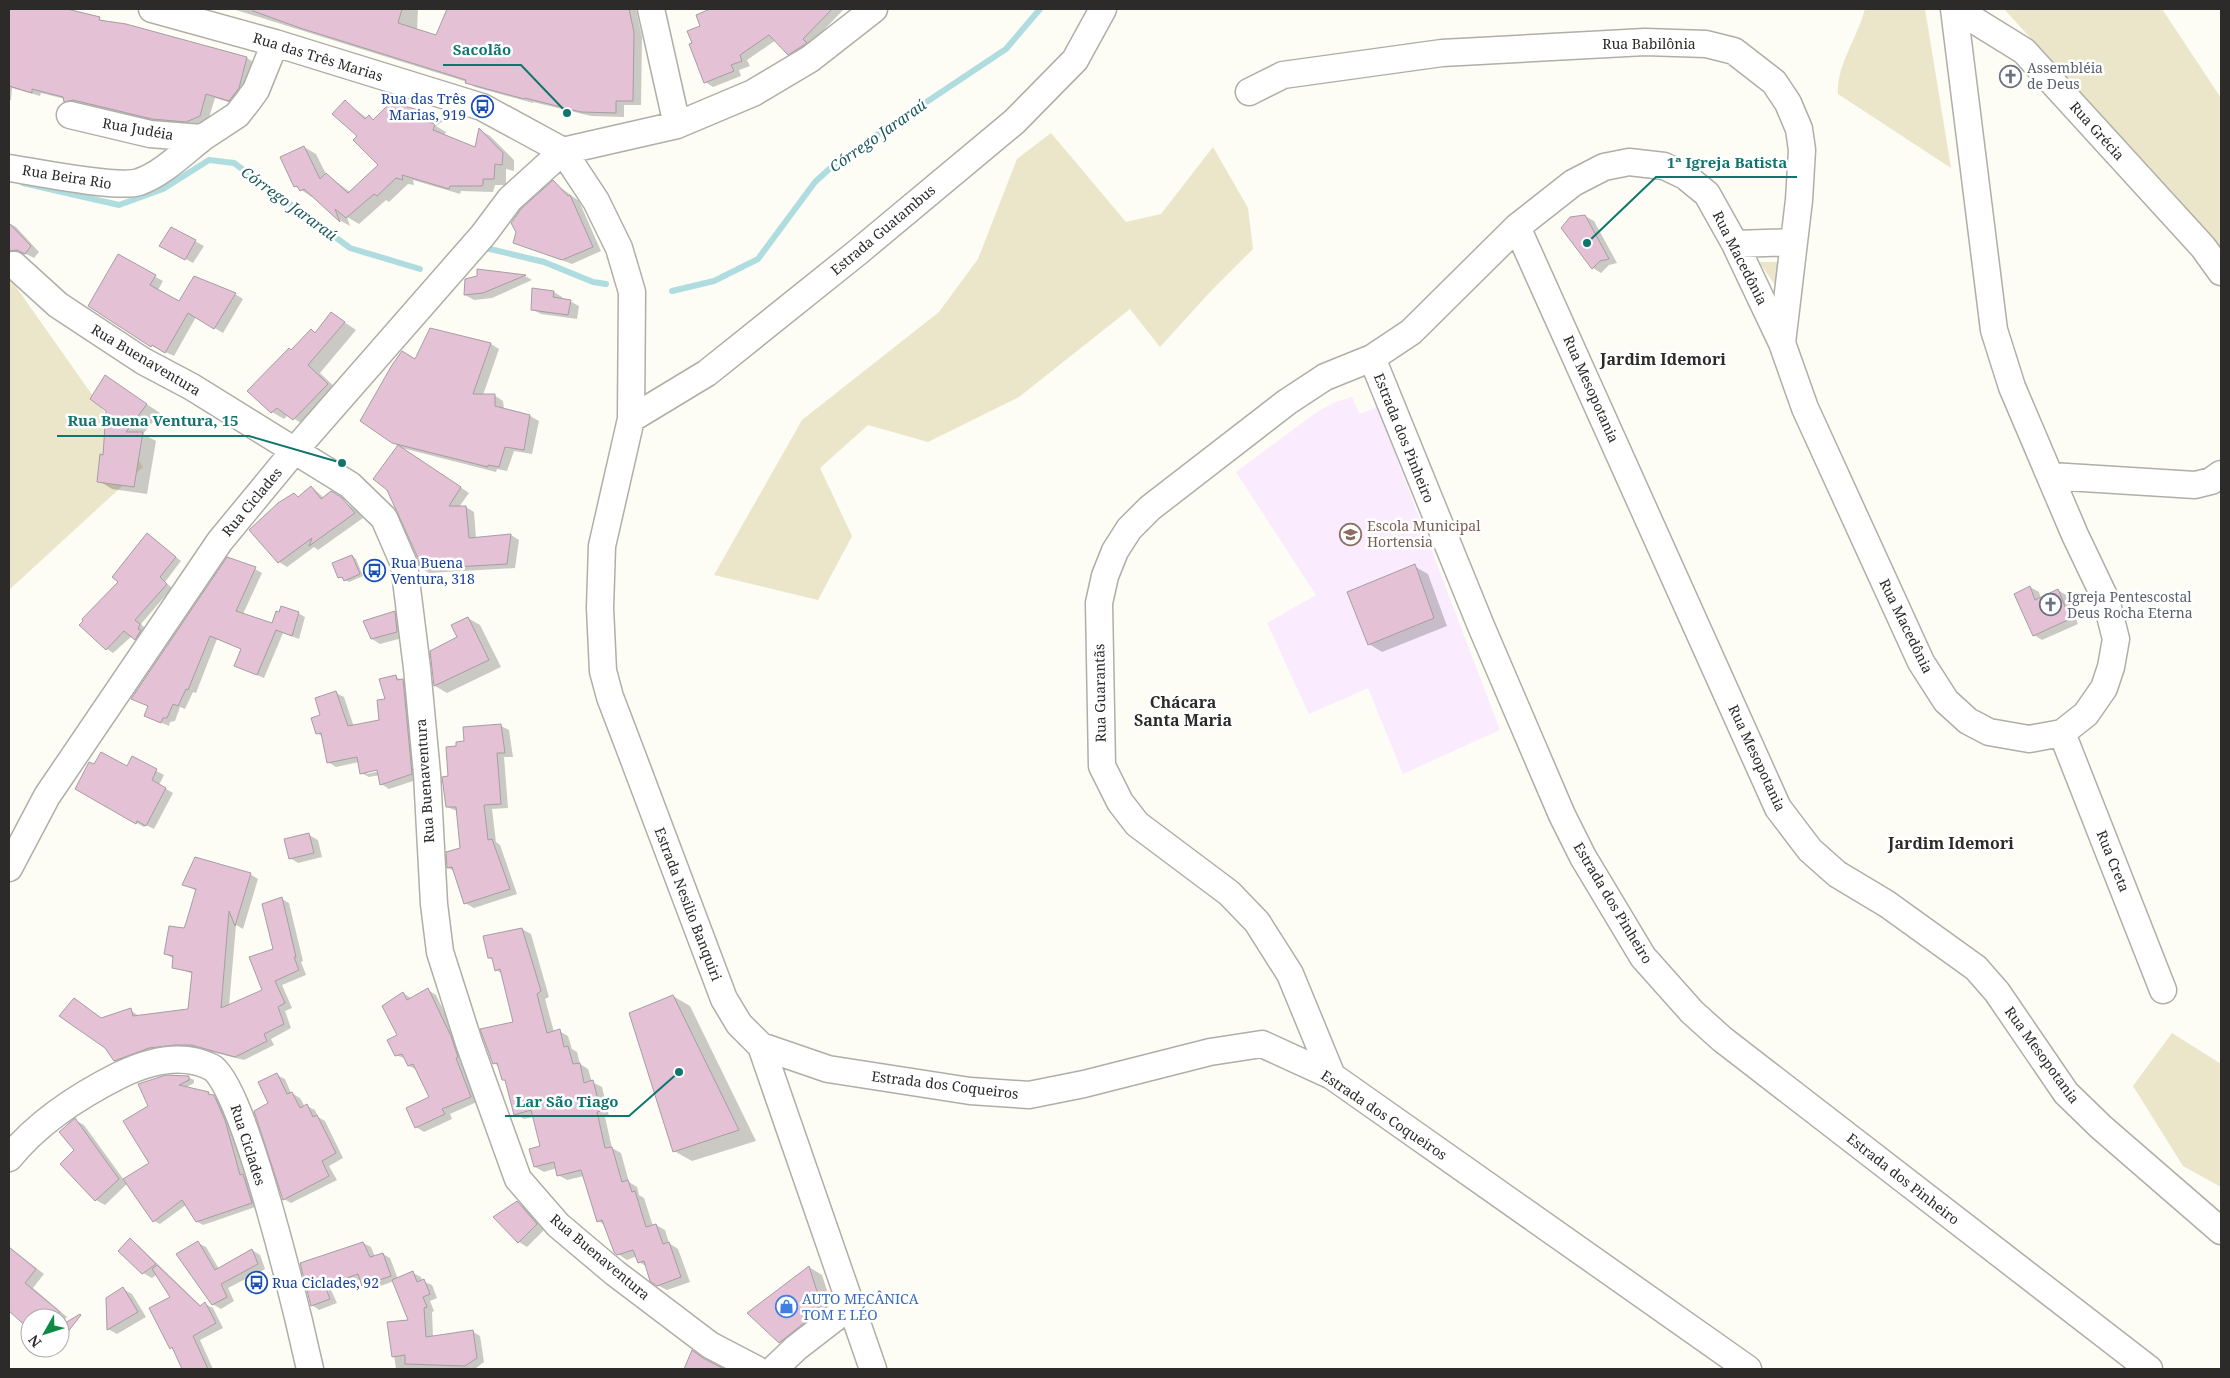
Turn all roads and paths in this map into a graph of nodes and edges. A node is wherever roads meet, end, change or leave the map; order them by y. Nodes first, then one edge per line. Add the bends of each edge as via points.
1 (152, 9) edge
2 (651, 9) edge
3 (874, 9) edge
4 (1103, 9) edge
5 (1955, 9) edge
6 (275, 43) junction
7 (1250, 92) dead end
8 (70, 115) dead end
9 (678, 125) junction
10 (202, 138) junction
11 (563, 151) junction
12 (9, 168) edge
13 (1517, 228) junction
14 (1794, 242) junction
15 (1735, 244) junction
16 (14, 265) dead end
17 (2221, 272) edge
18 (1782, 344) junction
19 (1372, 358) junction
20 (631, 419) junction
21 (295, 450) junction
22 (2221, 474) edge
23 (2051, 476) junction
24 (2062, 733) junction
25 (47, 796) junction
26 (9, 826) edge
27 (9, 868) edge
28 (2164, 990) dead end
29 (760, 1046) junction
30 (1332, 1076) junction
31 (9, 1158) edge
32 (2221, 1231) edge
33 (849, 1307) junction
34 (310, 1369) edge
35 (756, 1369) edge
36 (774, 1369) edge
37 (872, 1369) edge
38 (1748, 1369) edge
39 (2150, 1369) edge

1 - 6 street, Rua das Três Marias
2 - 9 street
3 - 9 street via 810,59 753,93
4 - 20 street, Estrada Guatambus via 1075,60 1014,122 707,373
5 - 17 street, Rua Grécia via 2024,51 2203,247
5 - 23 street, Rua Macedônia via 1994,330 2012,387
6 - 10 street via 256,90 248,101 222,127
6 - 11 street, Rua das Três Marias via 482,107
7 - 14 street, Rua Babilônia via 1283,75 1442,53 1645,42 1706,44 1740,56 1774,82 1788,103 1799,130 1802,150
8 - 10 street, Rua Judéia via 150,134
9 - 11 street
10 - 12 street, Rua Beira Rio via 155,174 138,182 119,184
11 - 20 street, Estrada Nesilio Banquiri via 612,232 632,292
11 - 21 street, Rua Ciclades via 510,199
13 - 15 street, Rua Macedônia via 1573,183 1604,167 1629,162 1664,166 1685,176 1707,194
13 - 19 street, Rua Macedônia via 1411,332
13 - 32 street, Rua Mesopotania via 1778,808 1810,850 1837,874 1887,904 1976,968 1997,992 2066,1093 2100,1127
14 - 15 street
14 - 18 street, Rua Babilônia
15 - 18 street, Rua Macedônia
16 - 21 street, Rua Buenaventura via 58,305 135,356
18 - 24 street, Rua Macedônia via 1805,408 1921,662 1946,701 1968,721 1989,732 2029,739
19 - 30 street, Rua Guarantãs via 1325,377 1150,508 1129,529 1115,551 1099,603 1102,766 1108,781 1137,824 1229,894 1257,922 1290,974
19 - 39 street, Estrada dos Pinheiro via 1562,815 1583,857 1643,957 1686,1006 1722,1039
20 - 29 street, Estrada Nesilio Banquiri via 602,546 600,608 604,671 617,715 724,999 739,1024
21 - 25 street, Rua Ciclades via 220,541
21 - 35 street, Rua Buenaventura via 350,485 384,518 404,564 427,774 440,952 518,1179 558,1225 615,1273 710,1345
22 - 23 street via 2211,481 2195,485
23 - 24 street, Rua Macedônia via 2106,600 2116,639 2104,688 2086,714
24 - 28 street, Rua Creta
25 - 26 street
25 - 27 street, Rua Ciclades
29 - 30 street, Estrada dos Coqueiros via 828,1069 970,1091 1029,1095 1210,1052 1262,1044
29 - 33 street, Estrada Nesilio Banquiri
30 - 38 street, Estrada dos Coqueiros
31 - 34 street, Rua Ciclades via 33,1133 78,1097 133,1069 166,1060 196,1062 212,1067 227,1086 242,1119 286,1268
33 - 36 street
33 - 37 street, Estrada Nesilio Banquiri

